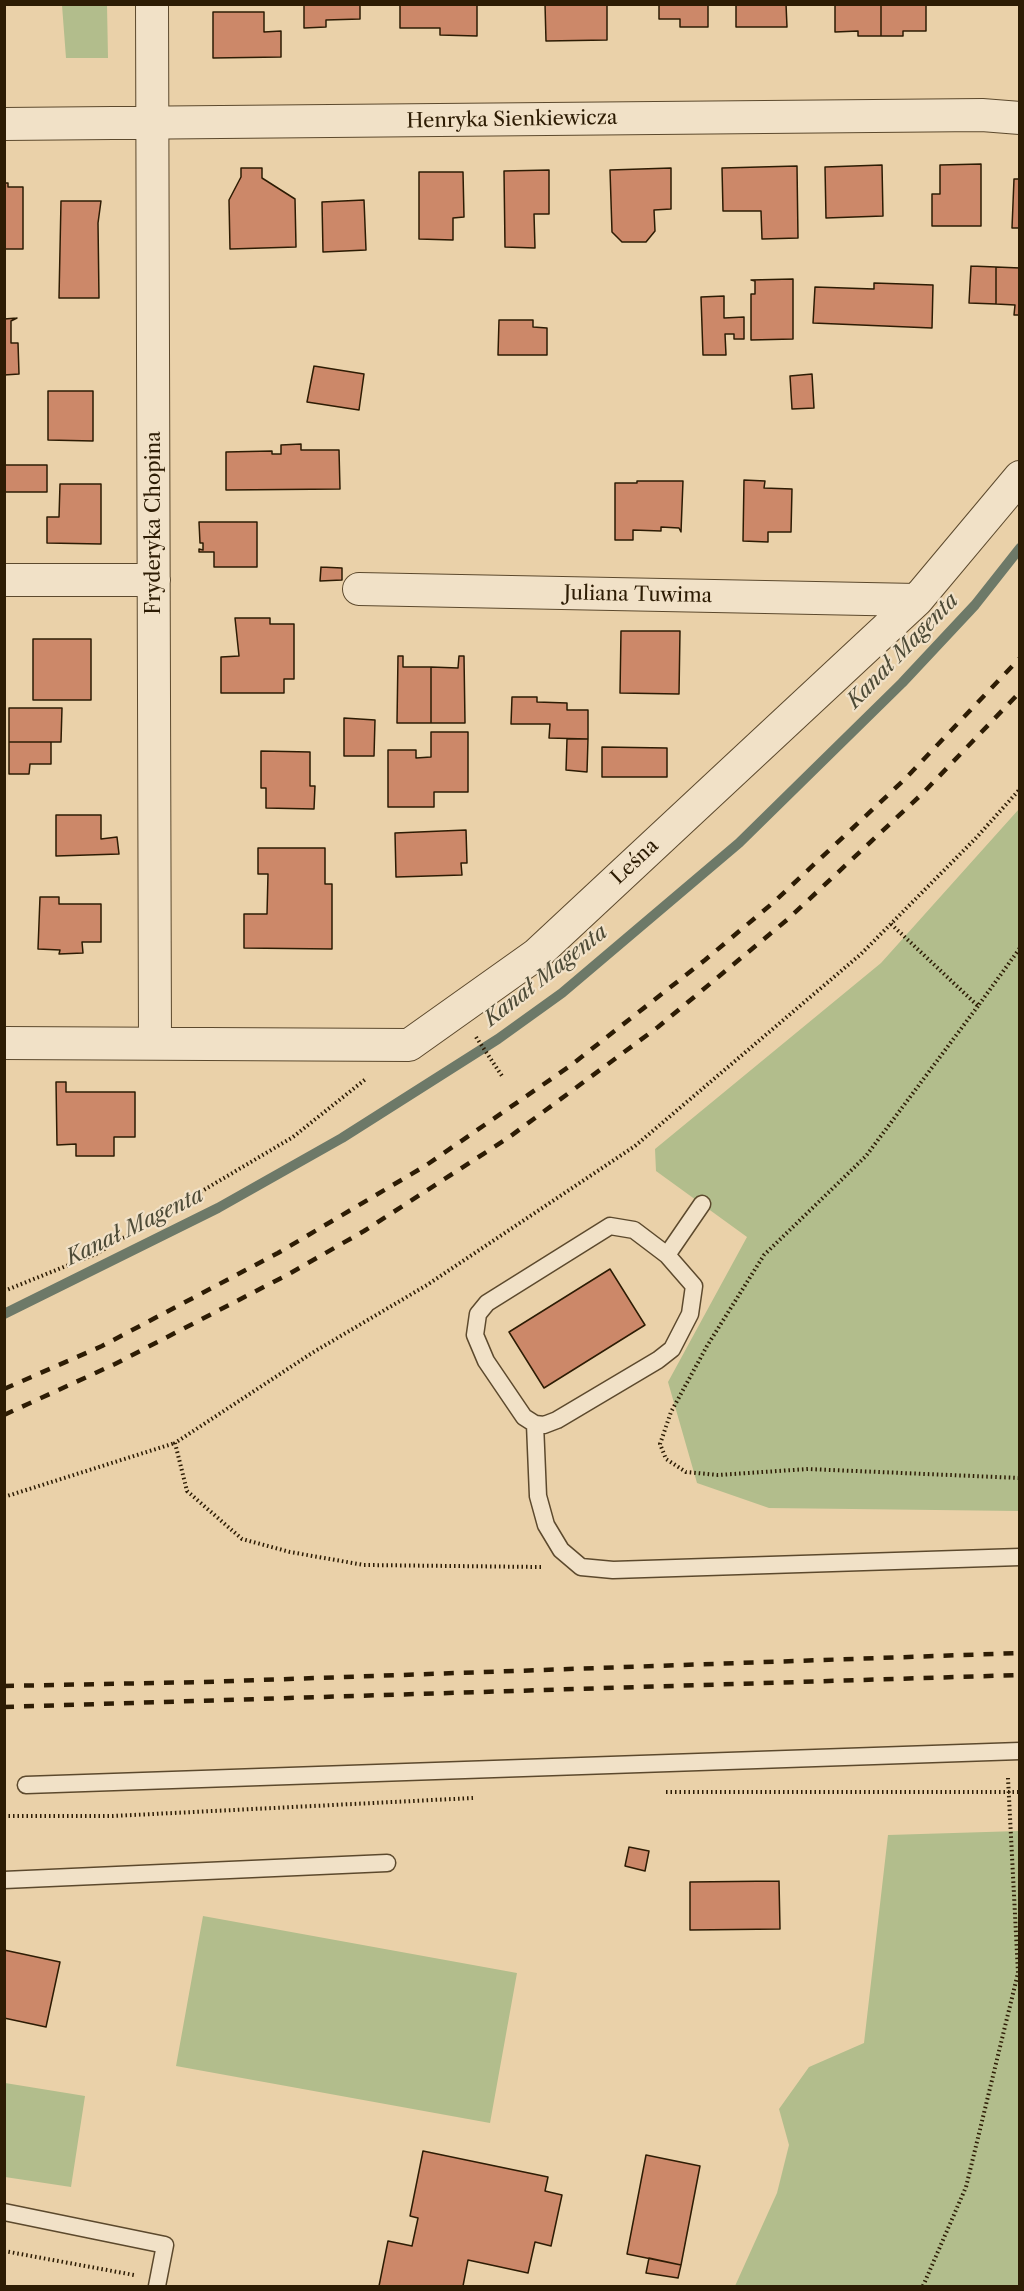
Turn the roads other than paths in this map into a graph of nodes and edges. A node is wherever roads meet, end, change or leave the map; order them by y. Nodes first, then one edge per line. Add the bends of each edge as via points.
1 (152, 4) edge
2 (1020, 118) edge
3 (154, 123) junction
4 (4, 124) edge
5 (1020, 477) edge
6 (4, 580) edge
7 (154, 580) junction
8 (358, 589) dead end
9 (917, 600) junction
10 (154, 1042) junction
11 (4, 1043) edge
12 (702, 1204) dead end
13 (667, 1255) junction
14 (535, 1424) junction
15 (1020, 1557) edge
16 (1020, 1751) edge
17 (26, 1785) dead end
18 (387, 1863) dead end
19 (4, 1880) edge
20 (4, 2212) edge
21 (157, 2283) edge

1 - 3 street, Fryderyka Chopina
2 - 3 street, Henryka Sienkiewicza via 981,115
3 - 4 street, Henryka Sienkiewicza
3 - 7 street, Fryderyka Chopina
5 - 9 street, Leśna
6 - 7 street
7 - 10 street, Fryderyka Chopina
8 - 9 street, Juliana Tuwima
9 - 10 street, Leśna via 537,954 409,1045
10 - 11 street
12 - 13 lane
13 - 14 lane via 694,1286 690,1314 672,1349 557,1420
13 - 14 lane via 634,1230 610,1226 487,1303 478,1314 475,1335 486,1361 524,1417
14 - 15 lane via 538,1496 546,1525 561,1550 581,1567 682,1569
16 - 17 lane
18 - 19 lane
20 - 21 lane via 165,2245

